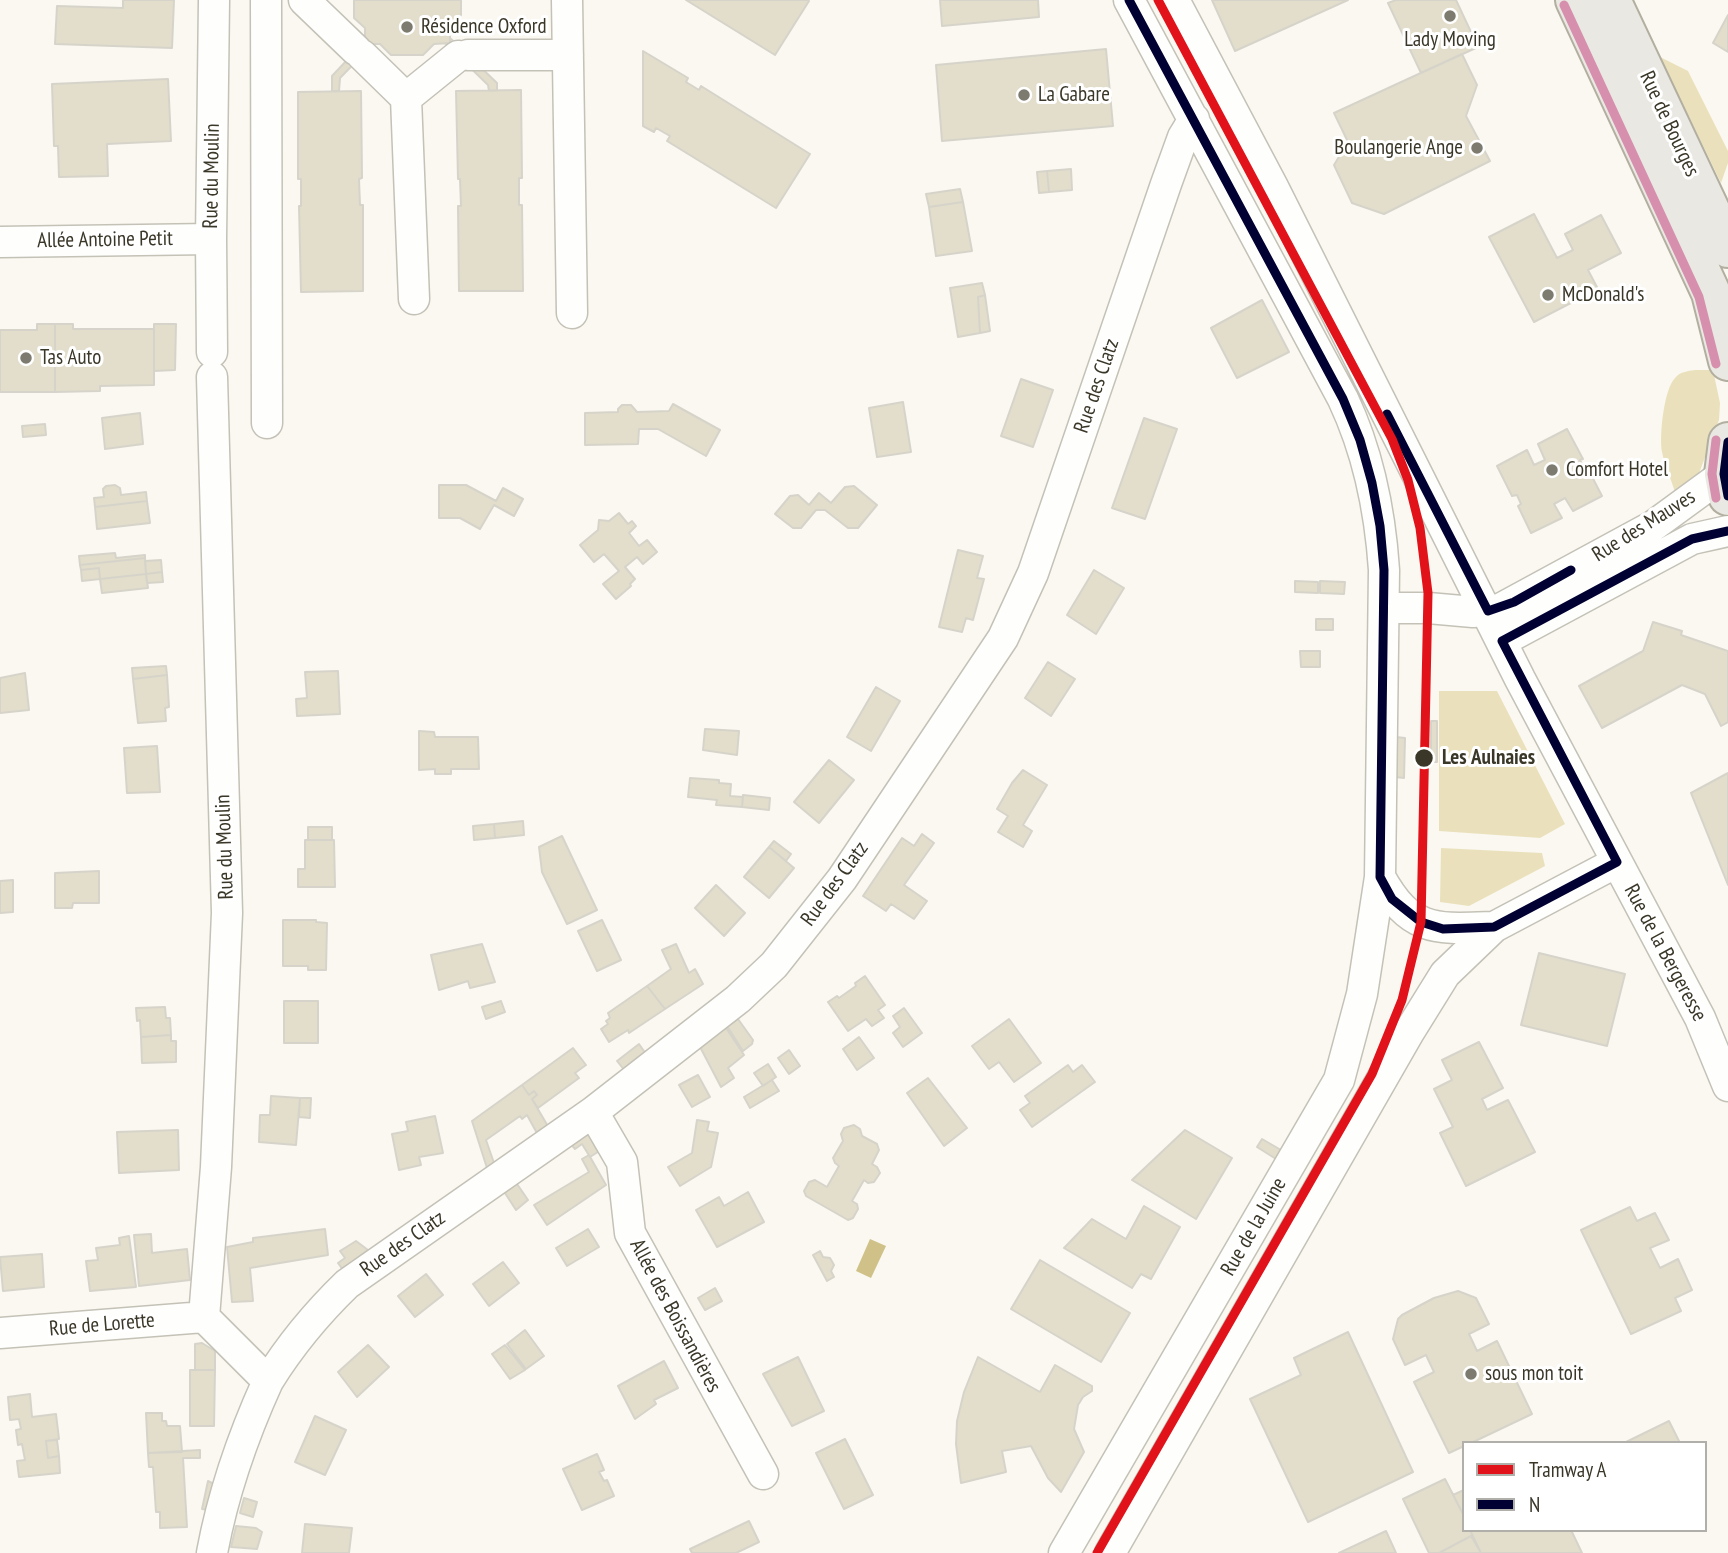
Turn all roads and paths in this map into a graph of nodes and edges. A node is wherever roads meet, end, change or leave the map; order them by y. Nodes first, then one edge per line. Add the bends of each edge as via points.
1 (214, 0) edge
2 (302, 0) edge
3 (567, 0) edge
4 (1129, 0) edge
5 (1174, 0) edge
6 (1575, 0) edge
7 (1611, 0) edge
8 (266, 1) edge
9 (568, 55) junction
10 (406, 97) junction
11 (1194, 119) junction
12 (211, 239) junction
13 (0, 242) edge
14 (1728, 248) edge
15 (414, 299) dead end
16 (572, 313) dead end
17 (1728, 361) edge
18 (267, 423) dead end
19 (1726, 471) edge
20 (1728, 531) edge
21 (1384, 608) junction
22 (1488, 611) junction
23 (1502, 640) junction
24 (1616, 862) junction
25 (1380, 877) junction
26 (1494, 928) junction
27 (1728, 1086) edge
28 (593, 1112) junction
29 (204, 1317) junction
30 (0, 1333) edge
31 (268, 1381) junction
32 (763, 1474) dead end
33 (212, 1553) edge
34 (1064, 1553) edge
35 (1110, 1553) edge

1 - 12 street, Rue du Moulin
2 - 8 street
2 - 10 street
3 - 9 street
4 - 11 street
5 - 22 street, Rue de la Bergeresse
6 - 17 main road, Rue de Bourges via 1710,293
7 - 14 main road, Rue de Bourges
8 - 18 street
9 - 10 street via 463,55
9 - 16 street
10 - 15 street
11 - 21 street via 1354,422 1381,523
11 - 28 street, Rue des Clatz via 1166,184 1033,573 1003,638 842,879 774,965 738,999
12 - 13 street, Allée Antoine Petit
12 - 29 street, Rue du Moulin via 227,913
19 - 22 street, Rue des Mauves via 1653,526 1514,602
20 - 23 street, Rue des Mauves via 1692,539
21 - 22 street
21 - 25 street, Rue de la Juine
22 - 23 street, Rue de la Bergeresse
23 - 24 street, Rue de la Bergeresse
24 - 26 street, Rue de la Juine
24 - 27 street, Rue de la Bergeresse via 1700,1018
25 - 26 street, Rue de la Juine via 1392,899 1421,922 1443,929
25 - 34 street, Rue de la Juine via 1362,994 1339,1080
26 - 35 street, Rue de la Juine via 1444,974
28 - 31 street, Rue des Clatz via 347,1284 290,1346
28 - 32 street, Allée des Boissandières via 622,1162 630,1233
29 - 30 street, Rue de Lorette
29 - 31 street
31 - 33 street, Rue des Clatz via 231,1472

